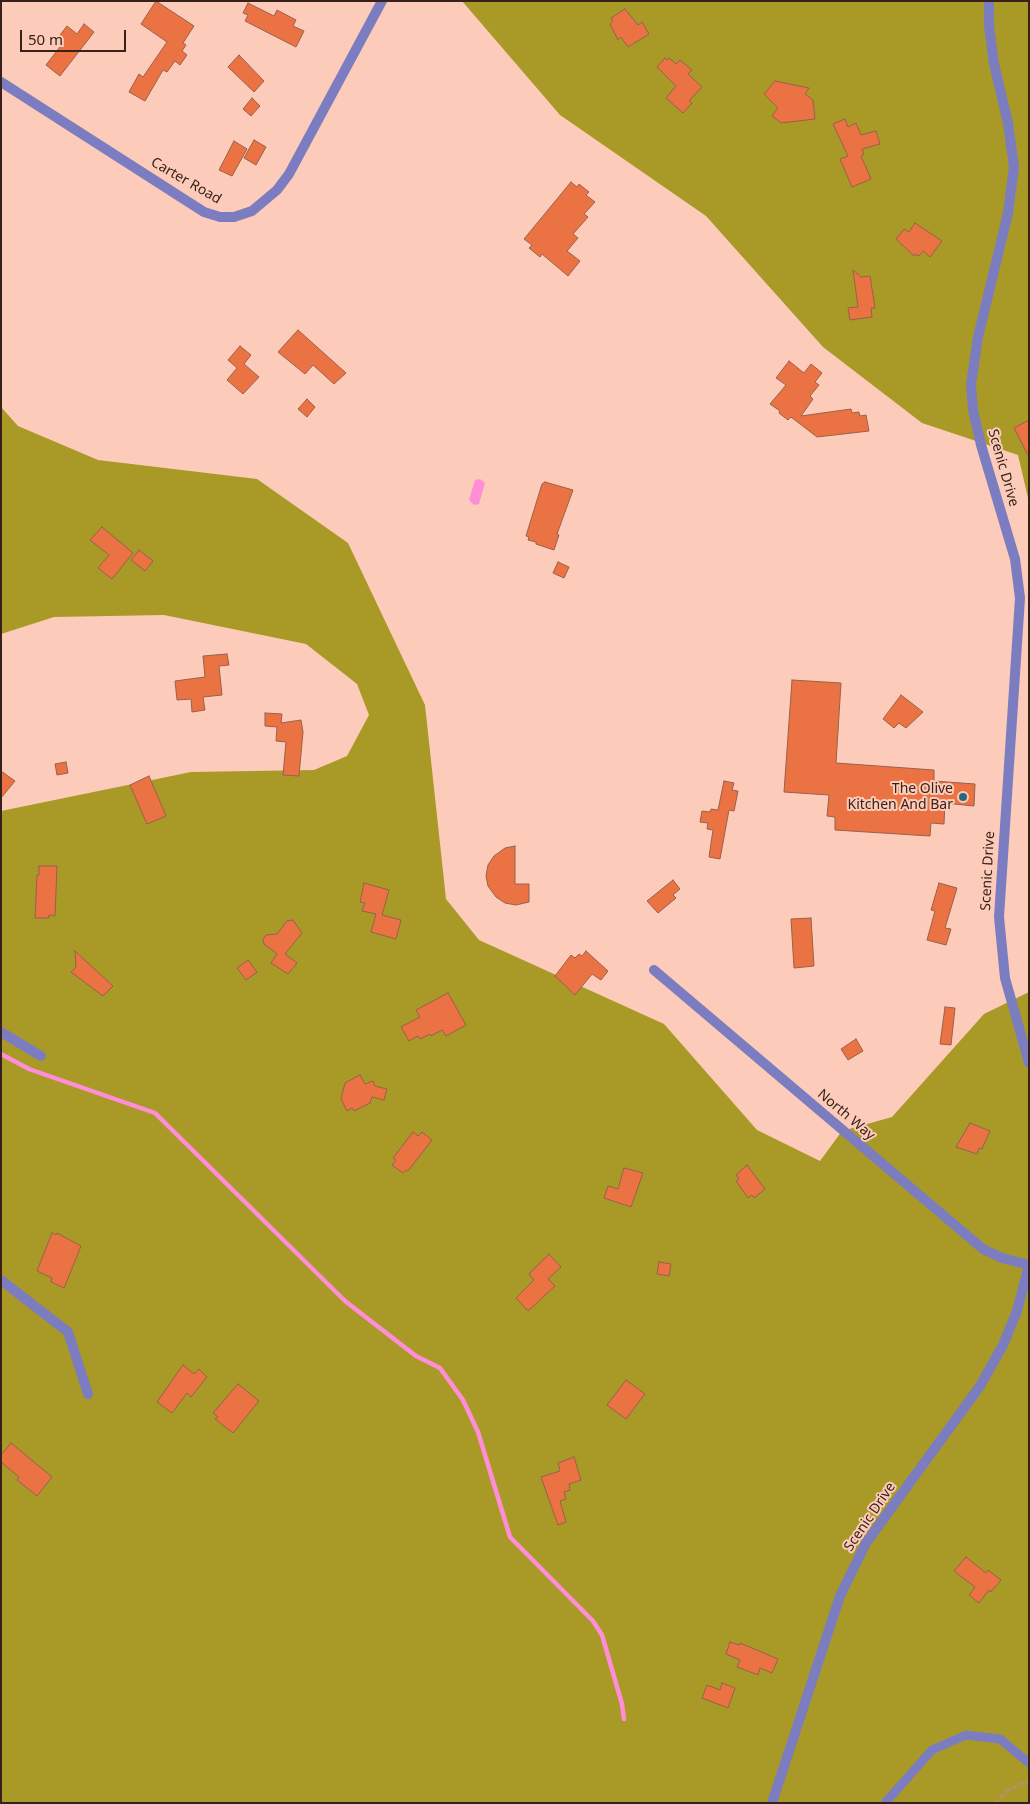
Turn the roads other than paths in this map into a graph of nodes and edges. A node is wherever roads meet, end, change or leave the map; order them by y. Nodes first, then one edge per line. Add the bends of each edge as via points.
1 (382, 1) edge
2 (989, 1) edge
3 (1, 82) edge
4 (654, 970) dead end
5 (1, 1032) edge
6 (41, 1056) dead end
7 (1029, 1063) edge
8 (1029, 1265) edge
9 (1, 1280) edge
10 (88, 1394) dead end
11 (1029, 1763) edge
12 (772, 1803) edge
13 (885, 1803) edge

1 - 3 street, Carter Road via 289,174 277,190 252,211 234,218 204,212
2 - 7 street, Scenic Drive via 994,64 1008,122 1014,167 1008,213 978,337 971,384 981,445 1015,559 1020,598 999,917 1005,978
4 - 8 street, North Way via 984,1249
5 - 6 street
8 - 12 street, Scenic Drive via 1017,1311 980,1386 866,1543 840,1596
9 - 10 street via 68,1332
11 - 13 lane via 1000,1739 966,1735 932,1750

